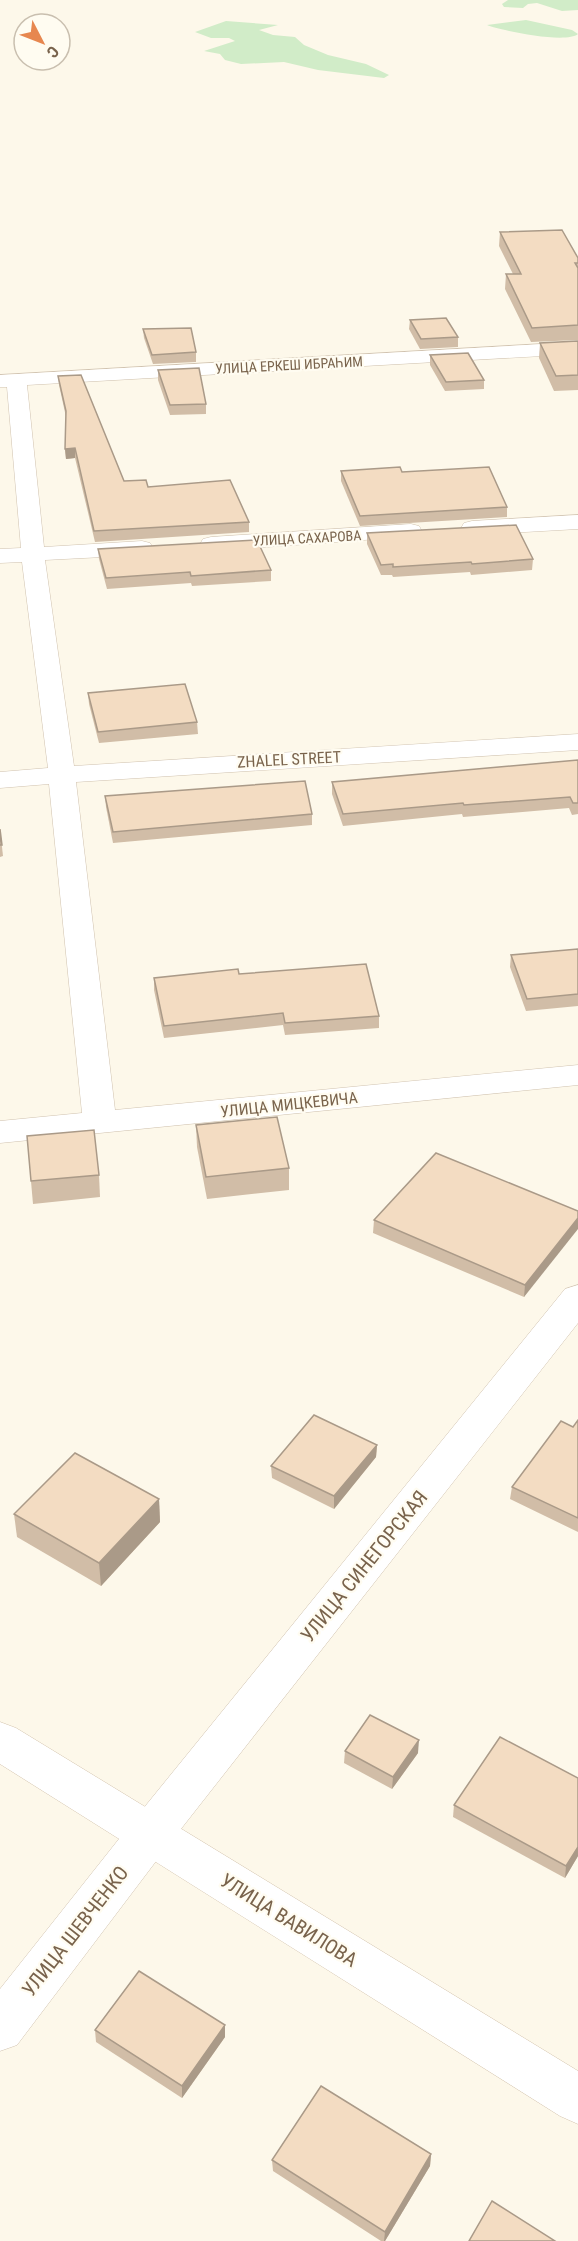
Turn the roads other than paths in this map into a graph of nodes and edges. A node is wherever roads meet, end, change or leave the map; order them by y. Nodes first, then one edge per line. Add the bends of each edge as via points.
1 (578, 348) edge
2 (8, 380) edge
3 (578, 522) edge
4 (188, 545) edge
5 (164, 546) edge
6 (33, 554) junction
7 (0, 556) edge
8 (578, 742) edge
9 (62, 776) junction
10 (0, 780) edge
11 (578, 1075) edge
12 (100, 1123) junction
13 (0, 1132) edge
14 (578, 1298) edge
15 (0, 1741) edge
16 (150, 1834) junction
17 (0, 2028) edge
18 (578, 2099) edge

1 - 2 street, УЛИЦА ЕРКЕШ ИБРАҺИМ
2 - 6 street
3 - 4 street, УЛИЦА САХАРОВА
5 - 6 street
6 - 7 street
6 - 9 street
8 - 9 street, ZHALEL STREET
9 - 10 street, ZHALEL STREET
9 - 12 street
11 - 12 street, УЛИЦА МИЦКЕВИЧА
12 - 13 street, УЛИЦА МИЦКЕВИЧА
14 - 16 street, УЛИЦА СИНЕГОРСКАЯ
15 - 16 street, УЛИЦА ВАВИЛОВА
16 - 17 street, УЛИЦА ШЕВЧЕНКО
16 - 18 street, УЛИЦА ВАВИЛОВА

